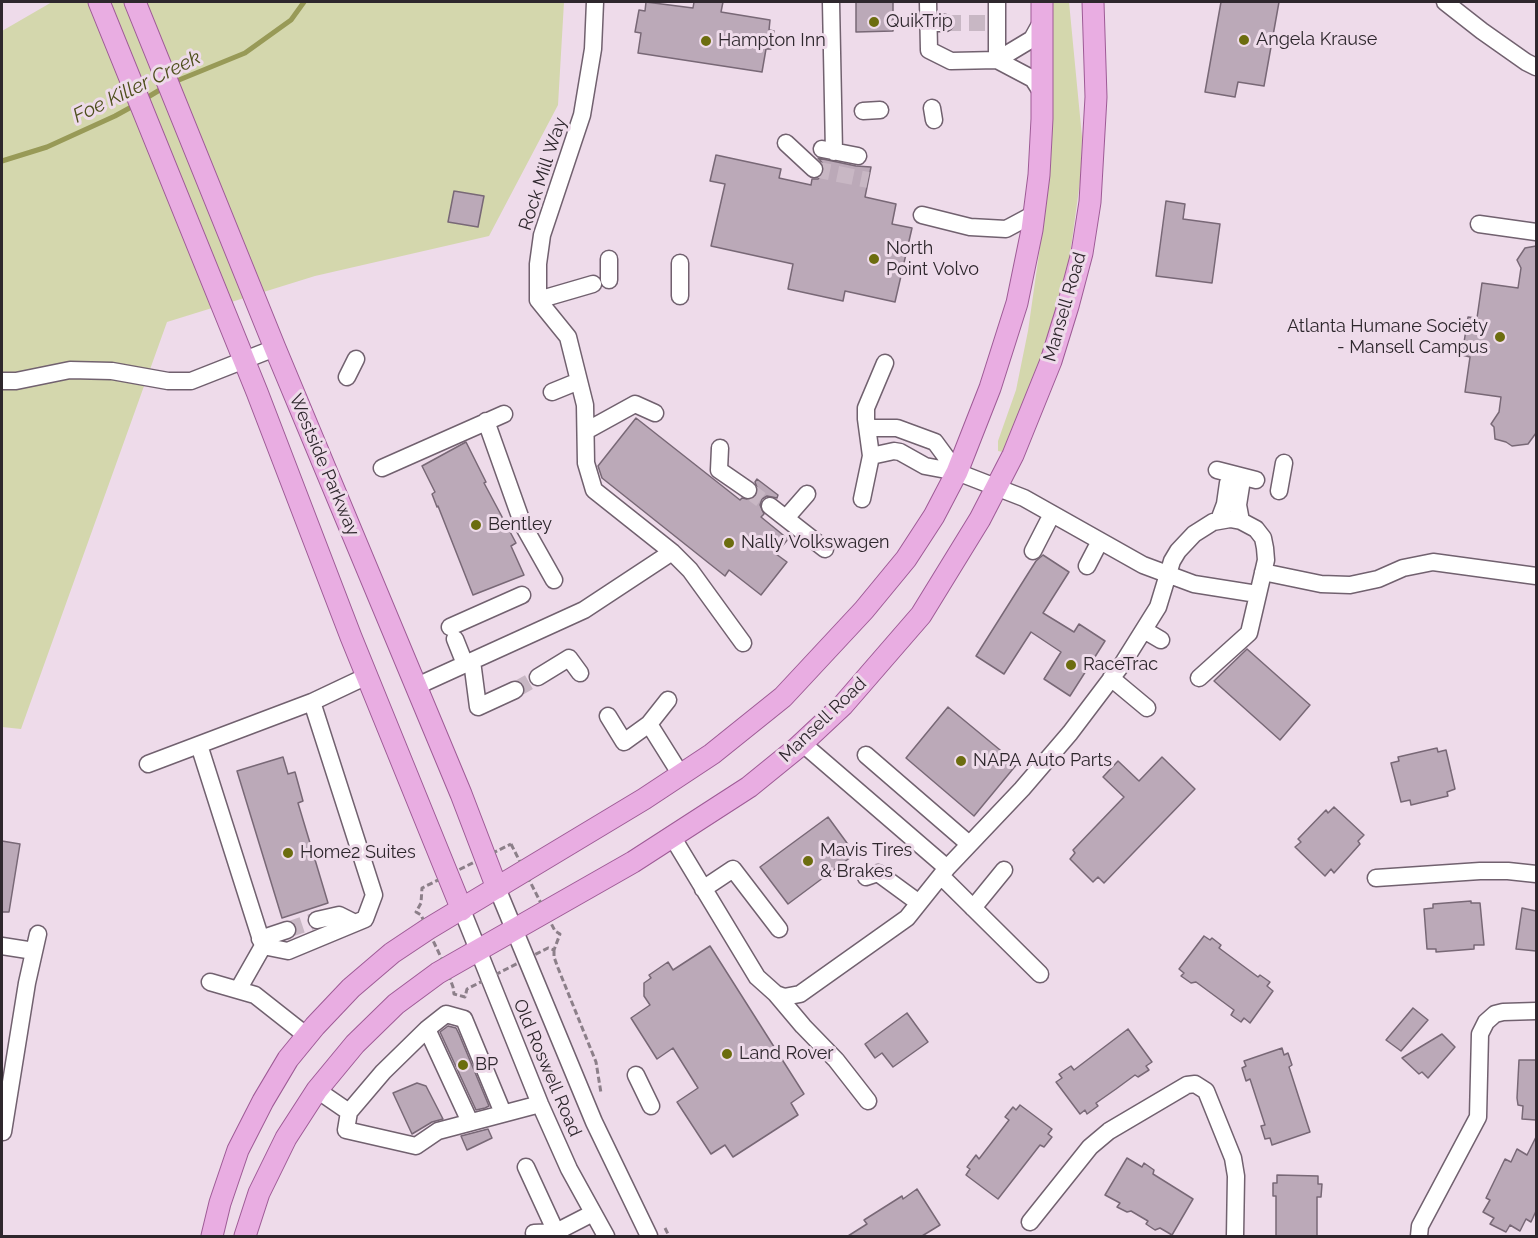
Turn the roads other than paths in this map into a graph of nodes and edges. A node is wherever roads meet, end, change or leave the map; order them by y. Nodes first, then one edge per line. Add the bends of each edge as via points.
1 (99, 2) edge
2 (135, 2) edge
3 (595, 2) edge
4 (831, 2) edge
5 (928, 2) edge
6 (997, 2) edge
7 (1093, 2) edge
8 (1445, 2) edge
9 (1042, 11) edge
10 (997, 60) junction
11 (1536, 67) edge
12 (1042, 93) junction
13 (880, 110) dead end
14 (863, 111) dead end
15 (786, 143) dead end
16 (858, 156) dead end
17 (814, 169) tunnel mouth
18 (1034, 214) junction
19 (922, 215) dead end
20 (1479, 224) dead end
21 (1536, 232) edge
22 (609, 260) dead end
23 (680, 263) dead end
24 (680, 296) dead end
25 (538, 300) junction
26 (275, 348) junction
27 (356, 359) dead end
28 (244, 361) junction
29 (885, 363) dead end
30 (347, 377) dead end
31 (2, 381) edge
32 (579, 381) junction
33 (552, 392) dead end
34 (655, 413) dead end
35 (504, 414) dead end
36 (486, 421) junction
37 (867, 428) junction
38 (586, 431) junction
39 (720, 448) dead end
40 (871, 456) junction
41 (1284, 463) dead end
42 (382, 468) dead end
43 (1217, 470) dead end
44 (957, 472) junction
45 (1238, 476) junction
46 (1256, 480) dead end
47 (997, 487) junction
48 (748, 490) tunnel mouth
49 (1279, 491) dead end
50 (807, 494) dead end
51 (862, 499) dead end
52 (770, 506) tunnel mouth
53 (1052, 514) junction
54 (786, 518) junction
55 (1219, 520) junction
56 (1241, 521) junction
57 (1100, 540) junction
58 (825, 549) dead end
59 (1033, 551) dead end
60 (672, 552) junction
61 (557, 564) dead end
62 (1087, 566) dead end
63 (1263, 572) junction
64 (1169, 575) junction
65 (1536, 576) edge
66 (1257, 594) junction
67 (522, 595) dead end
68 (1144, 630) junction
69 (1161, 640) dead end
70 (743, 644) dead end
71 (468, 663) junction
72 (580, 673) dead end
73 (367, 676) junction
74 (538, 677) tunnel mouth
75 (1111, 678) junction
76 (1199, 678) dead end
77 (417, 686) junction
78 (515, 690) tunnel mouth
79 (668, 700) dead end
80 (312, 702) junction
81 (1147, 708) dead end
82 (608, 716) dead end
83 (649, 724) junction
84 (802, 743) junction
85 (198, 745) junction
86 (866, 755) dead end
87 (148, 764) dead end
88 (681, 775) junction
89 (673, 838) junction
90 (969, 844) junction
91 (1004, 870) dead end
92 (944, 872) junction
93 (1536, 874) edge
94 (866, 877) dead end
95 (1376, 878) dead end
96 (497, 888) junction
97 (703, 889) junction
98 (919, 903) junction
99 (973, 908) junction
100 (462, 910) junction
101 (317, 920) tunnel mouth
102 (355, 923) junction
103 (513, 929) junction
104 (779, 929) dead end
105 (287, 930) tunnel mouth
106 (38, 934) dead end
107 (262, 943) junction
108 (2, 946) edge
109 (478, 949) junction
110 (34, 951) junction
111 (1040, 974) dead end
112 (210, 982) dead end
113 (238, 990) junction
114 (777, 994) junction
115 (1536, 1011) edge
116 (427, 1029) junction
117 (307, 1036) junction
118 (636, 1075) dead end
119 (317, 1090) junction
120 (868, 1101) dead end
121 (540, 1104) junction
122 (651, 1106) dead end
123 (349, 1112) junction
124 (503, 1113) junction
125 (470, 1122) junction
126 (3, 1132) dead end
127 (526, 1167) dead end
128 (593, 1213) junction
129 (1030, 1222) dead end
130 (556, 1232) junction
131 (534, 1233) dead end
132 (212, 1236) edge
133 (245, 1236) edge
134 (606, 1236) edge
135 (649, 1236) edge
136 (1235, 1236) edge
137 (1419, 1236) edge

1 - 28 main road, Westside Parkway
2 - 26 main road, Westside Parkway
3 - 25 street, Rock Mill Way via 593,49 582,115 542,235
4 - 16 street via 828,150
5 - 10 street via 937,23 929,50 951,61
6 - 10 street via 992,23
7 - 47 main road, Mansell Road via 1095,132 1082,253 1051,361
8 - 11 street
9 - 10 street via 1032,39
9 - 12 main road
10 - 12 street via 1033,79
12 - 18 main road via 1040,175
13 - 14 street
15 - 17 street
18 - 19 street via 1006,229
18 - 44 main road via 1017,303
20 - 21 street
22 - 25 street via 601,282
23 - 24 street
25 - 32 street via 568,337
26 - 28 street
26 - 77 main road, Westside Parkway
27 - 30 street
28 - 31 street via 191,381 70,370
28 - 73 main road, Westside Parkway
29 - 37 street via 866,408
32 - 33 street
32 - 38 street
34 - 38 street via 635,404
35 - 36 street
36 - 42 street
36 - 61 street via 523,525 554,580
37 - 40 street
37 - 44 street via 897,428 935,442
38 - 60 street via 586,463 594,490
39 - 48 street via 719,470
40 - 44 street via 900,452 926,465
40 - 51 street
41 - 49 street
43 - 45 street
44 - 47 street
44 - 88 main road via 906,559 864,610 783,697
45 - 46 street
45 - 55 street via 1228,483
45 - 56 street
47 - 53 street
47 - 84 main road, Mansell Road via 921,615 843,705
50 - 54 street
52 - 54 street
53 - 57 street
53 - 59 street
54 - 58 street
55 - 56 street
55 - 64 street via 1205,526 1185,544 1172,561
56 - 63 street via 1263,538
57 - 62 street
57 - 64 street
60 - 70 street via 690,570
60 - 71 street via 584,610
63 - 65 street via 1321,584 1350,585 1432,562
63 - 66 street
64 - 66 street via 1194,584
64 - 68 street via 1158,608
66 - 76 street via 1249,633
67 - 71 street via 452,633
68 - 69 street
68 - 75 street
71 - 77 street
71 - 78 street via 478,707
72 - 74 street via 569,658
73 - 80 street
73 - 100 main road, Westside Parkway
75 - 81 street
75 - 90 street via 1070,733
77 - 96 main road, Westside Parkway
79 - 83 street
80 - 85 street
80 - 102 street via 374,895 365,919
82 - 83 street via 624,742
83 - 88 street
84 - 89 main road, Mansell Road via 749,788
84 - 92 street
85 - 87 street
85 - 107 street
86 - 90 street
88 - 96 main road
89 - 97 street
89 - 103 main road, Mansell Road
90 - 92 street
91 - 99 street
92 - 98 street
92 - 99 street
93 - 95 street via 1480,871
94 - 98 street via 878,873
96 - 100 main road
96 - 103 street, Westside Parkway
97 - 104 street via 733,869
97 - 114 street via 753,970
98 - 114 street via 907,918 800,994
99 - 111 street
100 - 109 street, Old Roswell Road
100 - 117 main road via 392,953 351,988
101 - 102 street via 339,915
102 - 107 street via 288,951
103 - 109 main road, Mansell Road
103 - 135 street, Old Roswell Road via 594,1122
105 - 107 street
106 - 110 street
107 - 113 street
108 - 110 street
109 - 119 main road, Mansell Road via 396,1004 355,1044
109 - 121 street, Old Roswell Road
110 - 126 street
112 - 113 street
113 - 117 street via 255,995
114 - 120 street
115 - 137 street via 1503,1012 1486,1022 1480,1034 1478,1117 1420,1226
116 - 123 street via 382,1072
116 - 124 street via 446,1014 464,1019
116 - 125 street
117 - 132 main road via 262,1101 238,1150
118 - 122 street
119 - 123 street
119 - 133 main road, Mansell Road via 286,1138 259,1193
121 - 124 street
121 - 128 street, Old Roswell Road
123 - 125 street via 346,1130 416,1146 438,1131
124 - 125 street
127 - 130 street
128 - 130 street
128 - 134 street, Old Roswell Road
129 - 136 street via 1090,1147 1109,1131 1187,1085 1196,1084 1206,1091 1233,1158
130 - 131 street

